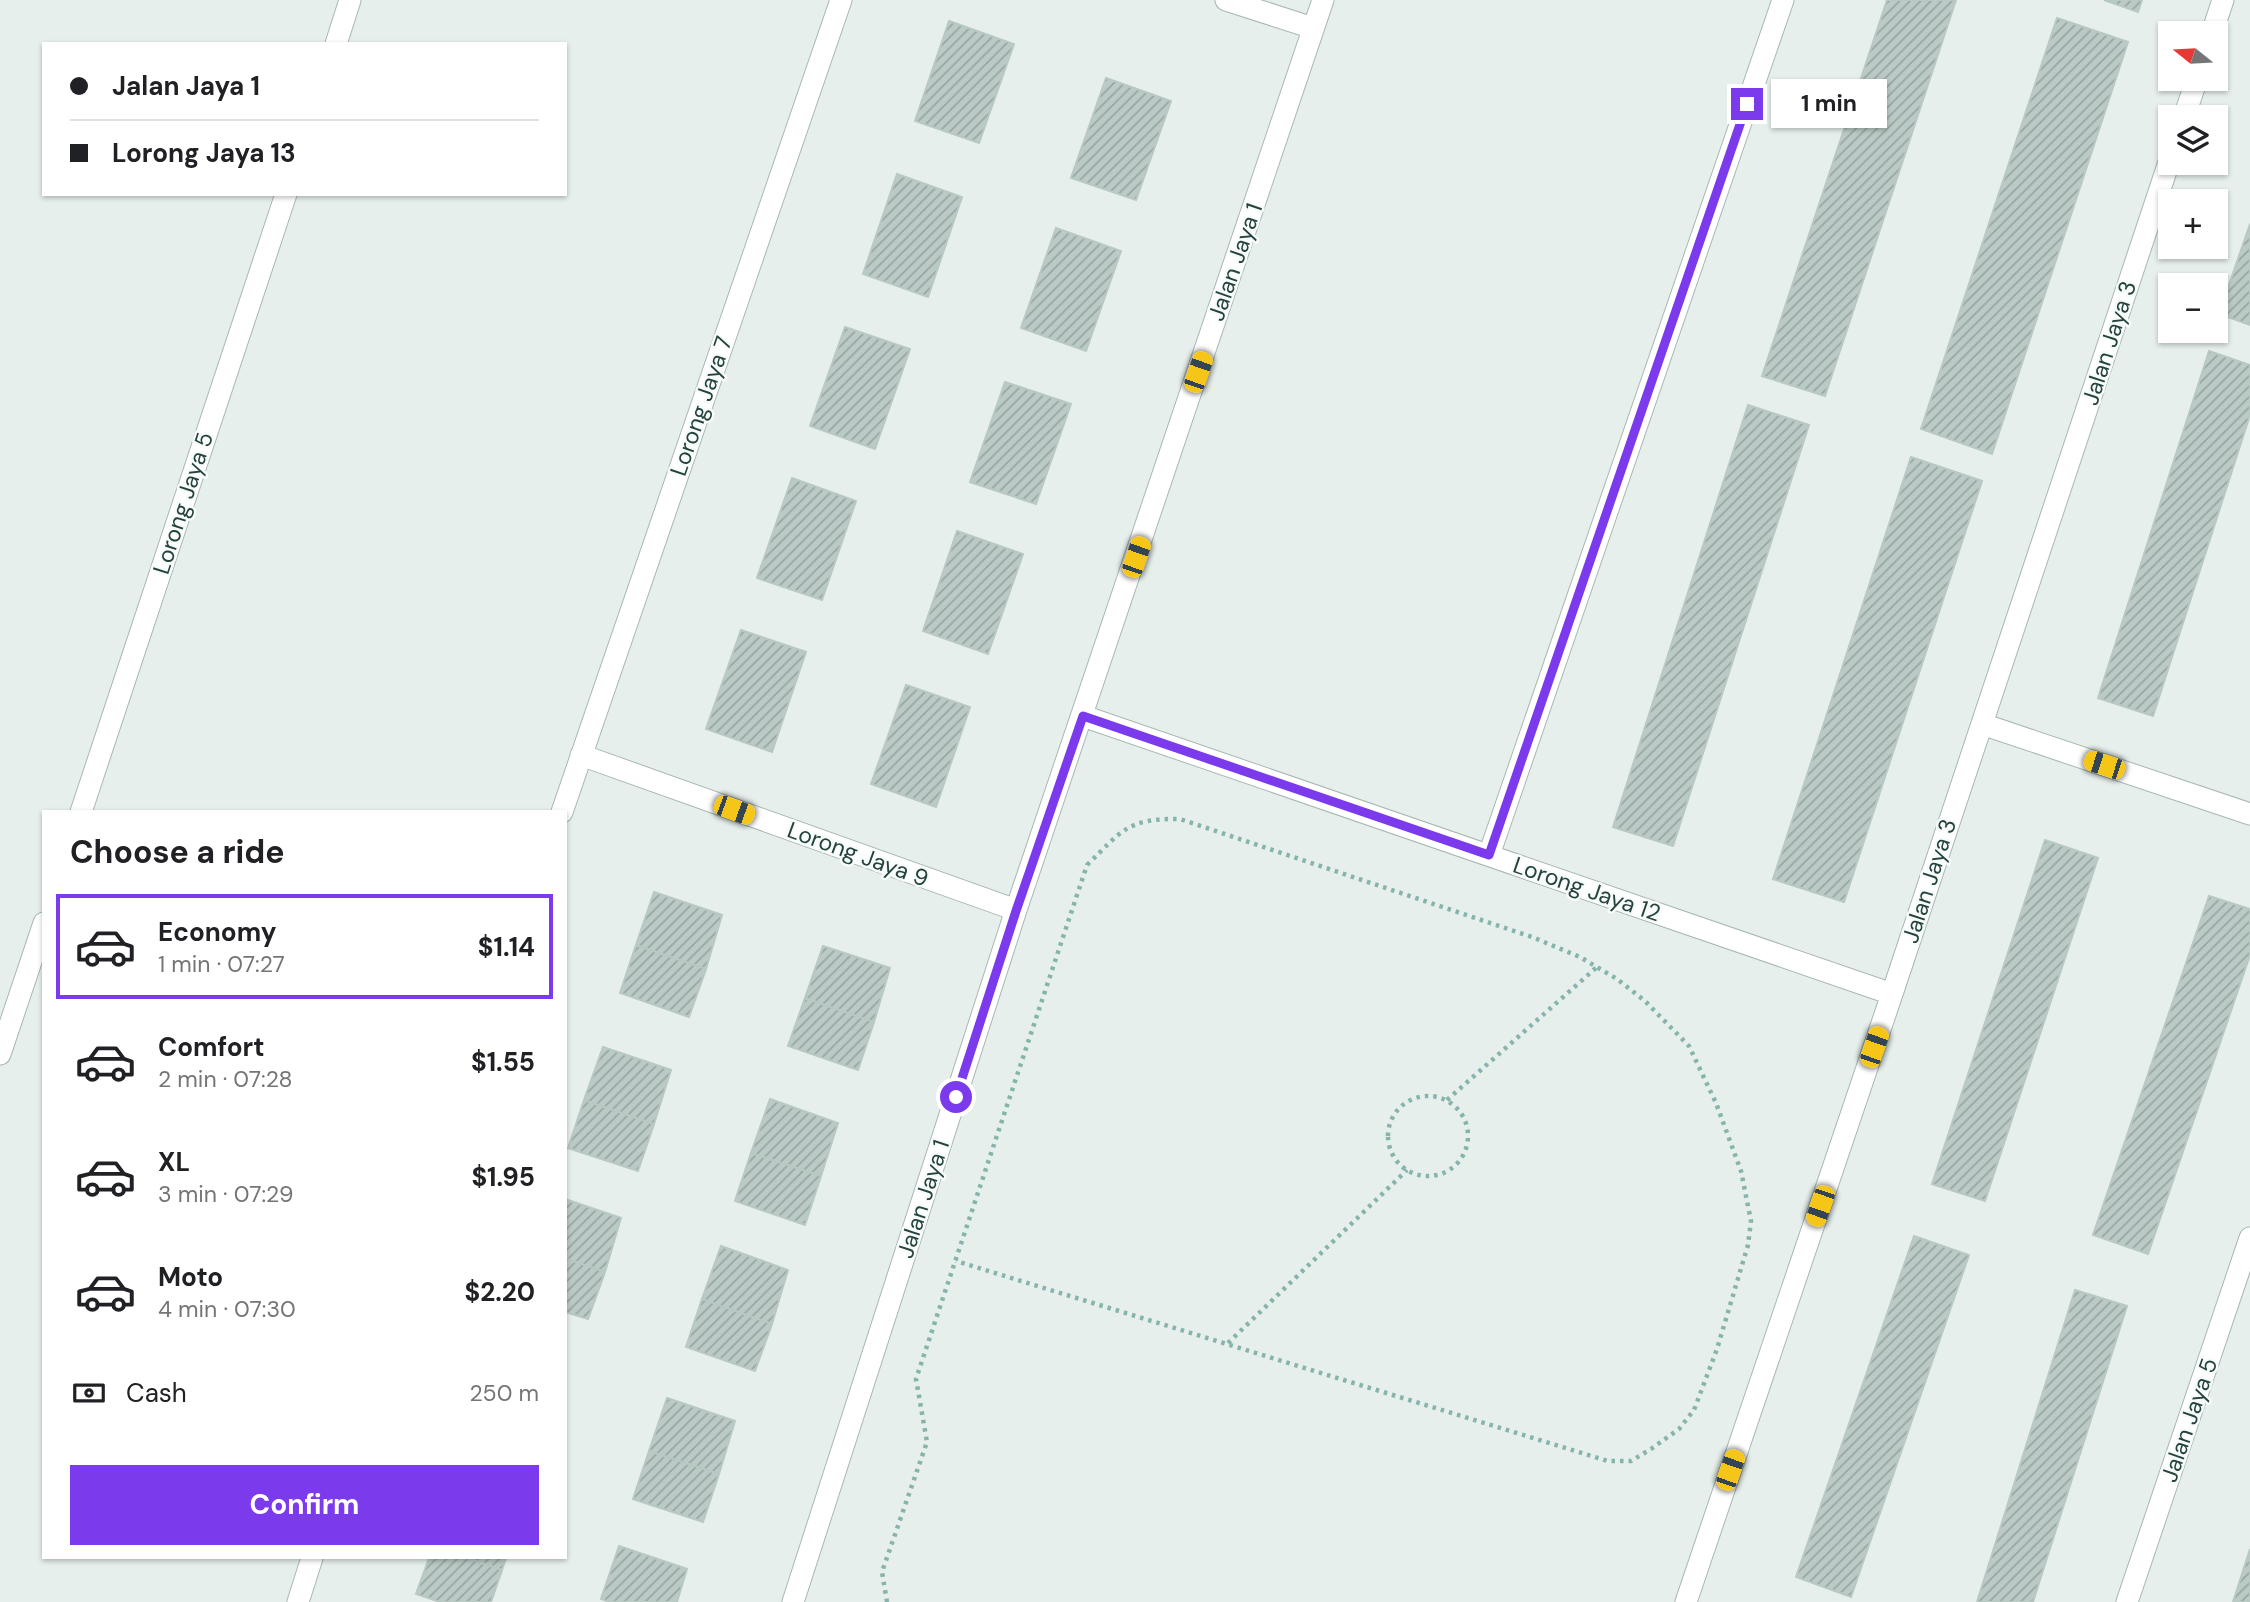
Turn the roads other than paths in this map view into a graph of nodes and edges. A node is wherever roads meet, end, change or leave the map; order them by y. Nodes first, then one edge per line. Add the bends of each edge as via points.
1 (351, 0) edge
2 (841, 0) edge
3 (1226, 0) edge
4 (1323, 0) edge
5 (1783, 0) edge
6 (2223, 0) edge
7 (2216, 21) edge
8 (1313, 28) junction
9 (337, 42) edge
10 (2165, 175) edge
11 (285, 196) edge
12 (1083, 716) junction
13 (1982, 724) junction
14 (581, 755) junction
15 (81, 810) edge
16 (563, 810) edge
17 (2250, 814) edge
18 (1489, 855) junction
19 (1016, 911) junction
20 (42, 929) edge
21 (1892, 995) junction
22 (0, 1054) edge
23 (2250, 1238) edge
24 (313, 1559) edge
25 (298, 1602) edge
26 (793, 1602) edge
27 (1686, 1602) edge
28 (2127, 1602) edge

1 - 9 street
2 - 14 street, Lorong Jaya 7
3 - 8 street
4 - 8 street, Jalan Jaya 1
5 - 18 street
6 - 7 street
8 - 12 street, Jalan Jaya 1
10 - 13 street, Jalan Jaya 3
11 - 15 street, Lorong Jaya 5
12 - 18 street, Lorong Jaya 12
12 - 19 street, Jalan Jaya 1
13 - 17 street
13 - 21 street, Jalan Jaya 3
14 - 16 street, Lorong Jaya 7
14 - 19 street, Lorong Jaya 9
18 - 21 street, Lorong Jaya 12
19 - 26 street, Jalan Jaya 1
20 - 22 street
21 - 27 street, Jalan Jaya 3
23 - 28 street, Jalan Jaya 5
24 - 25 street

